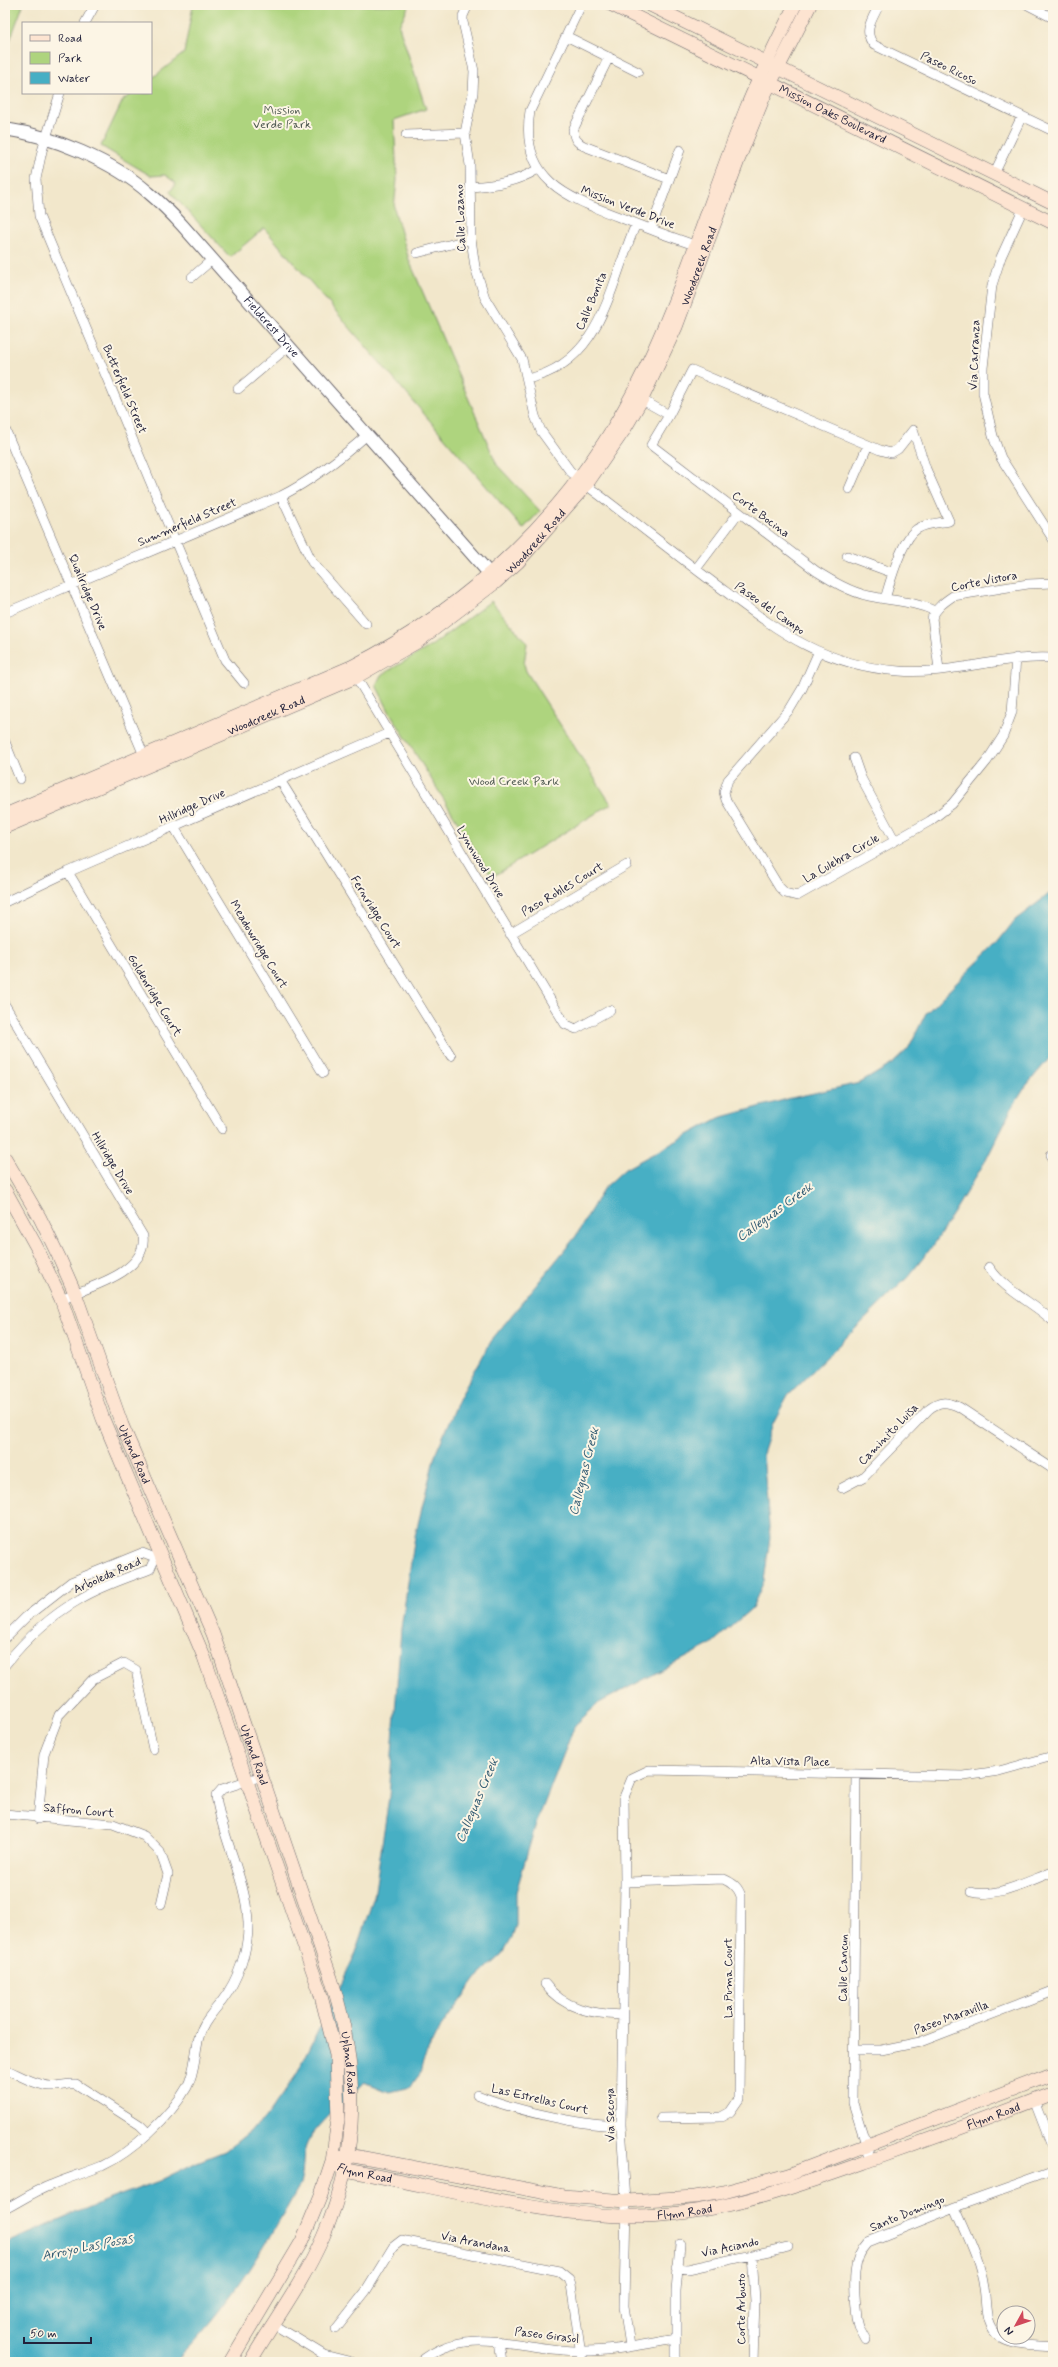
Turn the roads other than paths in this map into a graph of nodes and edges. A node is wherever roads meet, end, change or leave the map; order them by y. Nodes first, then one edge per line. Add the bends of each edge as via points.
1 (95, 5) edge
2 (468, 5) edge
3 (581, 5) edge
4 (612, 5) edge
5 (650, 5) edge
6 (795, 5) edge
7 (810, 5) edge
8 (879, 5) edge
9 (1028, 5) edge
10 (1053, 18) edge
11 (86, 22) edge
12 (566, 36) junction
13 (609, 57) junction
14 (772, 65) junction
15 (638, 72) dead end
16 (765, 81) junction
17 (60, 94) edge
18 (1022, 116) junction
19 (5, 129) edge
20 (1053, 131) edge
21 (465, 133) junction
22 (406, 135) dead end
23 (45, 138) junction
24 (680, 150) dead end
25 (538, 169) junction
26 (994, 174) junction
27 (669, 179) junction
28 (472, 187) junction
29 (1053, 203) edge
30 (1023, 209) junction
31 (1053, 223) edge
32 (636, 224) junction
33 (651, 229) junction
34 (471, 238) junction
35 (700, 247) junction
36 (417, 253) dead end
37 (213, 259) junction
38 (192, 277) dead end
39 (289, 346) junction
40 (527, 379) junction
41 (238, 390) dead end
42 (637, 397) junction
43 (669, 415) junction
44 (5, 429) edge
45 (367, 435) junction
46 (868, 445) junction
47 (582, 482) junction
48 (849, 489) dead end
49 (281, 496) junction
50 (739, 512) junction
51 (1053, 539) edge
52 (177, 540) junction
53 (847, 556) dead end
54 (696, 569) junction
55 (893, 573) junction
56 (493, 578) junction
57 (1053, 583) edge
58 (72, 584) junction
59 (885, 599) junction
60 (935, 611) junction
61 (5, 613) edge
62 (366, 624) dead end
63 (818, 653) junction
64 (1016, 658) junction
65 (1053, 658) edge
66 (938, 669) junction
67 (353, 672) junction
68 (244, 683) dead end
69 (389, 733) junction
70 (5, 742) edge
71 (854, 758) dead end
72 (146, 761) junction
73 (20, 779) dead end
74 (280, 780) junction
75 (5, 815) edge
76 (174, 827) junction
77 (5, 828) edge
78 (895, 841) junction
79 (627, 865) dead end
80 (68, 872) junction
81 (5, 902) edge
82 (510, 934) junction
83 (5, 1005) edge
84 (610, 1010) dead end
85 (451, 1056) dead end
86 (324, 1073) dead end
87 (222, 1130) dead end
88 (5, 1158) edge
89 (5, 1190) edge
90 (989, 1267) dead end
91 (75, 1293) junction
92 (61, 1299) junction
93 (1053, 1321) edge
94 (1053, 1469) edge
95 (842, 1488) dead end
96 (5, 1638) edge
97 (5, 1666) edge
98 (153, 1748) dead end
99 (1053, 1756) edge
100 (856, 1774) junction
101 (262, 1776) junction
102 (247, 1780) junction
103 (5, 1814) edge
104 (38, 1819) junction
105 (1053, 1872) edge
106 (625, 1882) junction
107 (971, 1892) dead end
108 (161, 1904) dead end
109 (545, 1984) dead end
110 (1053, 1991) edge
111 (622, 2015) junction
112 (854, 2050) junction
113 (5, 2069) edge
114 (1053, 2074) edge
115 (1053, 2093) edge
116 (477, 2095) dead end
117 (1034, 2100) junction
118 (661, 2118) dead end
119 (621, 2125) junction
120 (148, 2133) junction
121 (866, 2146) junction
122 (1053, 2149) edge
123 (347, 2155) junction
124 (871, 2160) junction
125 (332, 2162) junction
126 (345, 2170) junction
127 (1053, 2172) edge
128 (626, 2202) junction
129 (955, 2206) junction
130 (5, 2209) edge
131 (626, 2216) junction
132 (680, 2244) dead end
133 (788, 2247) dead end
134 (752, 2255) junction
135 (677, 2268) junction
136 (273, 2324) junction
137 (336, 2329) dead end
138 (676, 2339) junction
139 (866, 2340) dead end
140 (499, 2341) junction
141 (630, 2346) junction
142 (1053, 2346) edge
143 (581, 2351) junction
144 (230, 2362) edge
145 (250, 2362) edge
146 (352, 2362) edge
147 (420, 2362) edge
148 (502, 2362) edge
149 (582, 2362) edge
150 (676, 2362) edge
151 (753, 2362) edge

1 - 11 street
2 - 21 street, Calle Lozano via 463,22 474,71 474,83
3 - 12 street, Mission Verde Drive
4 - 16 main road, Mission Oaks Boulevard
5 - 14 main road, Mission Oaks Boulevard
6 - 14 main road, Woodcreek Road
7 - 14 main road, Woodcreek Road
8 - 18 street, Paseo Ricoso via 868,27 870,41
9 - 10 street
12 - 13 street
12 - 25 street, Mission Verde Drive via 530,111 529,142
13 - 15 street
13 - 27 street via 573,130 574,137 584,146
14 - 16 main road, Woodcreek Road
14 - 26 main road, Mission Oaks Boulevard
16 - 30 main road, Mission Oaks Boulevard
16 - 35 main road, Woodcreek Road via 739,158
17 - 23 street, Butterfield Street
18 - 20 street, Paseo Ricoso
18 - 26 street
19 - 23 street, Fieldcrest Drive
21 - 22 street
21 - 28 street, Calle Lozano
23 - 37 street, Fieldcrest Drive via 85,154 128,177 149,192
23 - 52 street, Butterfield Street via 36,179 41,222
24 - 27 street
25 - 28 street via 510,182
25 - 32 street, Mission Verde Drive via 552,184 578,201
26 - 29 main road, Mission Oaks Boulevard
27 - 33 street
28 - 34 street, Calle Lozano
30 - 31 main road, Mission Oaks Boulevard
30 - 51 street, Via Carranza via 1001,257 992,285 983,360 983,393 1001,458
32 - 33 street, Mission Verde Drive
32 - 40 street, Calle Bonita via 590,338 576,355 557,370
33 - 35 street, Mission Verde Drive
34 - 36 street
34 - 40 street, Calle Lozano via 475,267 485,298 522,359
35 - 42 main road, Woodcreek Road via 667,348
37 - 38 street
37 - 39 street, Fieldcrest Drive
39 - 41 street
39 - 45 street, Fieldcrest Drive
40 - 47 street, Calle Lozano via 541,431
42 - 43 street
42 - 47 main road, Woodcreek Road via 624,430
43 - 46 street via 692,370
43 - 50 street, Corte Bocina via 651,445
44 - 58 street, Quailridge Drive
45 - 49 street, Summerfield Street via 338,461 311,480
45 - 56 street, Fieldcrest Drive
46 - 48 street
46 - 55 street via 891,452 898,449 913,430 926,469 949,521 927,525 911,534
47 - 54 street, Paseo del Campo
47 - 56 main road, Woodcreek Road via 544,536
49 - 52 street, Summerfield Street
49 - 62 street via 312,562
50 - 54 street
50 - 59 street, Corte Bocina via 833,582 867,596
52 - 58 street, Summerfield Street
52 - 68 street, Butterfield Street via 225,660
53 - 55 street
54 - 63 street, Paseo del Campo via 783,633
55 - 59 street
56 - 67 main road, Woodcreek Road via 417,642
57 - 60 street, Corte Vistora via 1028,584 953,596
58 - 61 street, Summerfield Street
58 - 72 street, Quailridge Drive
59 - 60 street, Corte Bocina via 921,605
60 - 66 street via 932,632
63 - 66 street, Paseo del Campo via 844,662 885,670
63 - 78 street, La Culebra Circle via 790,709 728,780 724,792 726,800 779,888 792,896 803,894
64 - 65 street, Paseo del Campo
64 - 66 street, Paseo del Campo
64 - 78 street, La Culebra Circle via 1012,712 1003,736 952,804 930,821
67 - 69 street, Lynnwood Drive
67 - 72 main road, Woodcreek Road
69 - 74 street, Hillridge Drive
69 - 82 street, Lynnwood Drive
70 - 73 street
71 - 78 street via 861,778
72 - 75 main road, Woodcreek Road
72 - 77 main road, Woodcreek Road
74 - 76 street, Hillridge Drive
74 - 85 street, Fernridge Court
76 - 80 street, Hillridge Drive
76 - 86 street, Meadowridge Court
79 - 82 street, Paso Robles Court
80 - 81 street, Hillridge Drive
80 - 87 street, Goldenridge Court
82 - 84 street, Lynnwood Drive via 565,1024 576,1029
83 - 91 street, Hillridge Drive via 143,1236 144,1246 135,1263 113,1277
88 - 91 main road, Upland Road via 40,1218
89 - 92 main road, Upland Road
90 - 93 street via 998,1281 1040,1309
91 - 92 street, Hillridge Drive
91 - 101 main road, Upland Road via 122,1425 213,1634
92 - 102 main road, Upland Road via 103,1419 194,1629
94 - 95 street, Caminito Luisa via 959,1408 943,1402 928,1410 864,1477
96 - 97 street, Arboleda Road via 26,1617 71,1582 142,1553 155,1558 150,1569 79,1599 40,1629 18,1649
98 - 104 street via 136,1670 124,1663 94,1679 60,1715 44,1754
99 - 100 street, Alta Vista Place via 977,1775
100 - 106 street, Alta Vista Place via 649,1770 638,1773 628,1784 624,1797
100 - 112 street, Calle Cancun
101 - 102 street
101 - 123 main road, Upland Road via 331,1978 349,2045 352,2108
102 - 120 street via 222,1789 216,1796 247,1907 247,1940 241,1964 232,1985 213,2011 199,2037 188,2085 180,2099
102 - 125 main road, Upland Road via 320,1992 336,2055 338,2119
103 - 104 street, Saffron Court
104 - 108 street, Saffron Court via 113,1824 144,1836 160,1852 168,1874
105 - 107 street via 997,1892
106 - 111 street, Via Secoya
106 - 118 street, La Puma Court via 724,1880 739,1889 741,1896 739,2099 736,2106 721,2117
109 - 111 street via 566,2004
110 - 112 street, Paseo Maravilla via 920,2042 881,2050
111 - 119 street, Via Secoya
112 - 121 street, Calle Cancun via 853,2104
113 - 120 street via 49,2086 76,2084 140,2125
114 - 121 main road, Flynn Road
115 - 117 main road, Flynn Road
116 - 119 street, Las Estrellas Court via 496,2103 580,2122 606,2126
117 - 122 street
117 - 124 main road, Flynn Road
119 - 128 street, Via Secoya
120 - 130 street via 124,2153 102,2166 49,2185
121 - 124 street, Calle Cancun
121 - 128 main road, Flynn Road via 788,2175 724,2192 668,2200
123 - 125 main road, Flynn Road
123 - 126 main road, Upland Road
123 - 128 main road, Flynn Road via 563,2196
124 - 131 main road, Flynn Road via 789,2189 724,2207
125 - 126 main road, Flynn Road
125 - 144 main road, Upland Road via 322,2195 302,2241
126 - 131 main road, Flynn Road via 567,2212
126 - 136 main road, Upland Road via 340,2194 323,2238
127 - 129 street, Santo Domingo
128 - 131 street, Via Secoya
129 - 139 street, Santo Domingo via 874,2238 861,2250 856,2264 856,2300 859,2327
129 - 142 street via 978,2262 987,2316 992,2330 1007,2340
131 - 141 street, Via Secoya via 624,2306
132 - 135 street
133 - 134 street, Via Aciando
134 - 135 street, Via Aciando via 688,2269
134 - 151 street, Corte Arbusto via 755,2300
135 - 138 street
136 - 145 main road, Upland Road
136 - 146 street via 324,2355
137 - 143 street, Via Arandana via 366,2291 393,2247 402,2240 559,2271 571,2284
138 - 141 street, Paseo Girasol
138 - 150 street
140 - 143 street, Paseo Girasol
140 - 147 street, Paseo Girasol via 461,2341 445,2346
140 - 148 street
141 - 143 street, Paseo Girasol
143 - 149 street, Via Arandana

